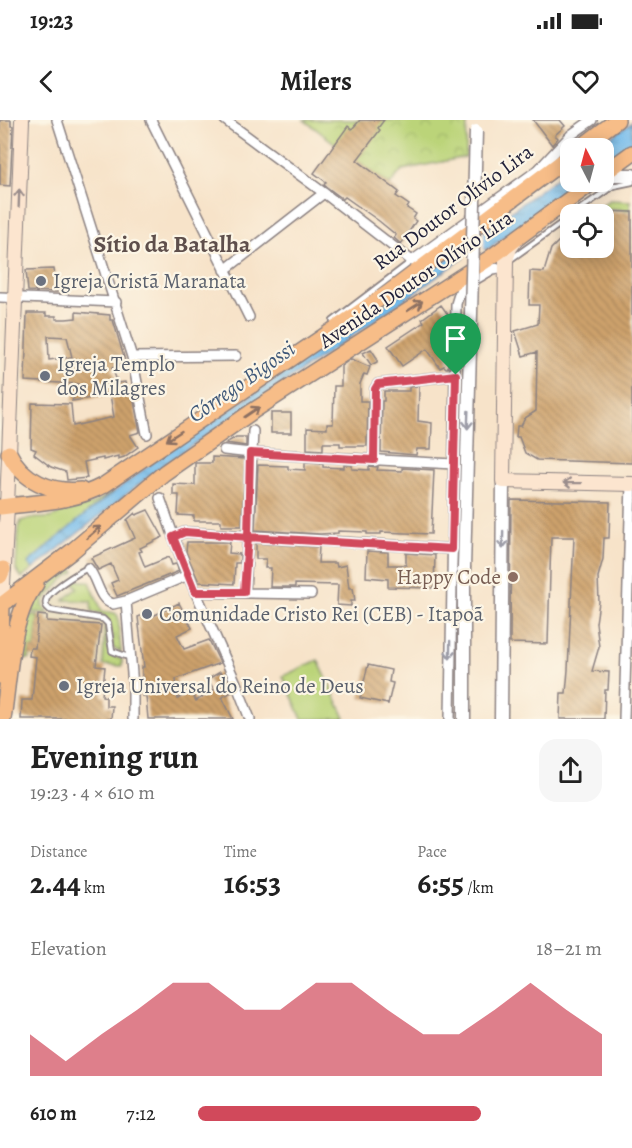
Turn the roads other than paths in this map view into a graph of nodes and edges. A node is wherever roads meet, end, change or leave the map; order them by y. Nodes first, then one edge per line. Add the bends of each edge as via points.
1 (22, 120) edge
2 (57, 120) edge
3 (151, 120) edge
4 (225, 120) edge
5 (592, 120) edge
6 (617, 120) edge
7 (476, 125) edge
8 (593, 138) edge
9 (632, 153) edge
10 (560, 164) edge
11 (614, 167) edge
12 (614, 175) edge
13 (632, 175) edge
14 (632, 182) edge
15 (580, 192) edge
16 (324, 193) junction
17 (588, 204) edge
18 (560, 224) edge
19 (519, 237) junction
20 (412, 261) junction
21 (506, 267) junction
22 (225, 270) junction
23 (0, 297) edge
24 (15, 298) junction
25 (116, 302) junction
26 (249, 317) dead end
27 (333, 321) dead end
28 (236, 356) dead end
29 (132, 357) junction
30 (456, 375) junction
31 (5, 404) edge
32 (253, 430) dead end
33 (147, 434) dead end
34 (224, 450) dead end
35 (9, 453) junction
36 (250, 453) junction
37 (374, 460) junction
38 (454, 464) junction
39 (503, 481) junction
40 (104, 484) junction
41 (631, 484) edge
42 (160, 498) dead end
43 (4, 507) edge
44 (173, 537) junction
45 (248, 537) junction
46 (452, 549) junction
47 (88, 568) joint
48 (49, 569) junction
49 (2, 573) edge
50 (188, 575) junction
51 (195, 592) junction
52 (244, 592) junction
53 (311, 594) dead end
54 (126, 601) junction
55 (1, 605) edge
56 (131, 658) junction
57 (0, 676) edge
58 (3, 719) edge
59 (132, 719) edge
60 (250, 719) edge
61 (450, 719) edge
62 (464, 719) edge
63 (501, 719) edge
64 (624, 719) edge

24 -> 1 main road
2 - 25 street
3 - 22 street
4 - 16 street
5 - 20 street, Rua Doutor Olívio Lira via 538,170
6 - 8 main road
7 -> 62 street, bridge via 464,567
9 - 11 main road
10 -> 40 main road, Avenida Doutor Olívio Lira via 368,307
12 - 13 street
14 - 17 lane via 613,186
15 - 19 main road, Avenida Doutor Olívio Lira
16 - 20 street
16 - 22 street
18 - 21 lane via 513,257
19 - 21 main road via 510,248
48 -> 19 main road, Avenida Doutor Olívio Lira via 164,473
20 - 27 lane, Rua Doutor Olívio Lira
21 - 30 street via 493,269 461,288 456,304
21 - 39 main road
22 - 26 street
23 - 24 street
24 - 25 street
24 - 31 main road
25 - 29 street
28 - 29 street
29 - 33 street
30 - 37 street via 378,384
30 - 38 street
31 - 35 main road
32 - 36 street
34 - 36 street
35 - 40 main road via 22,472 44,486 74,491
35 - 43 main road
36 - 37 street
36 - 45 street
37 - 38 street
38 - 46 street
41 -> 39 main road
39 -> 63 street
40 - 43 main road, Avenida Doutor Olívio Lira via 65,500
41 - 64 street
42 - 44 street
43 - 49 main road
44 - 45 street via 185,532
44 - 50 street
45 - 46 street
45 - 52 street
46 -> 61 street
47 - 54 street via 108,603
47 - 56 lane via 48,597 46,606 50,610 103,619 108,624 112,651
48 - 55 main road, Avenida Doutor Olívio Lira
48 - 58 main road via 29,594 20,614
49 - 55 main road
50 - 51 street
50 - 54 street
51 - 52 street
51 - 60 street
52 - 53 street
54 - 56 street
55 - 57 main road
56 - 59 street

